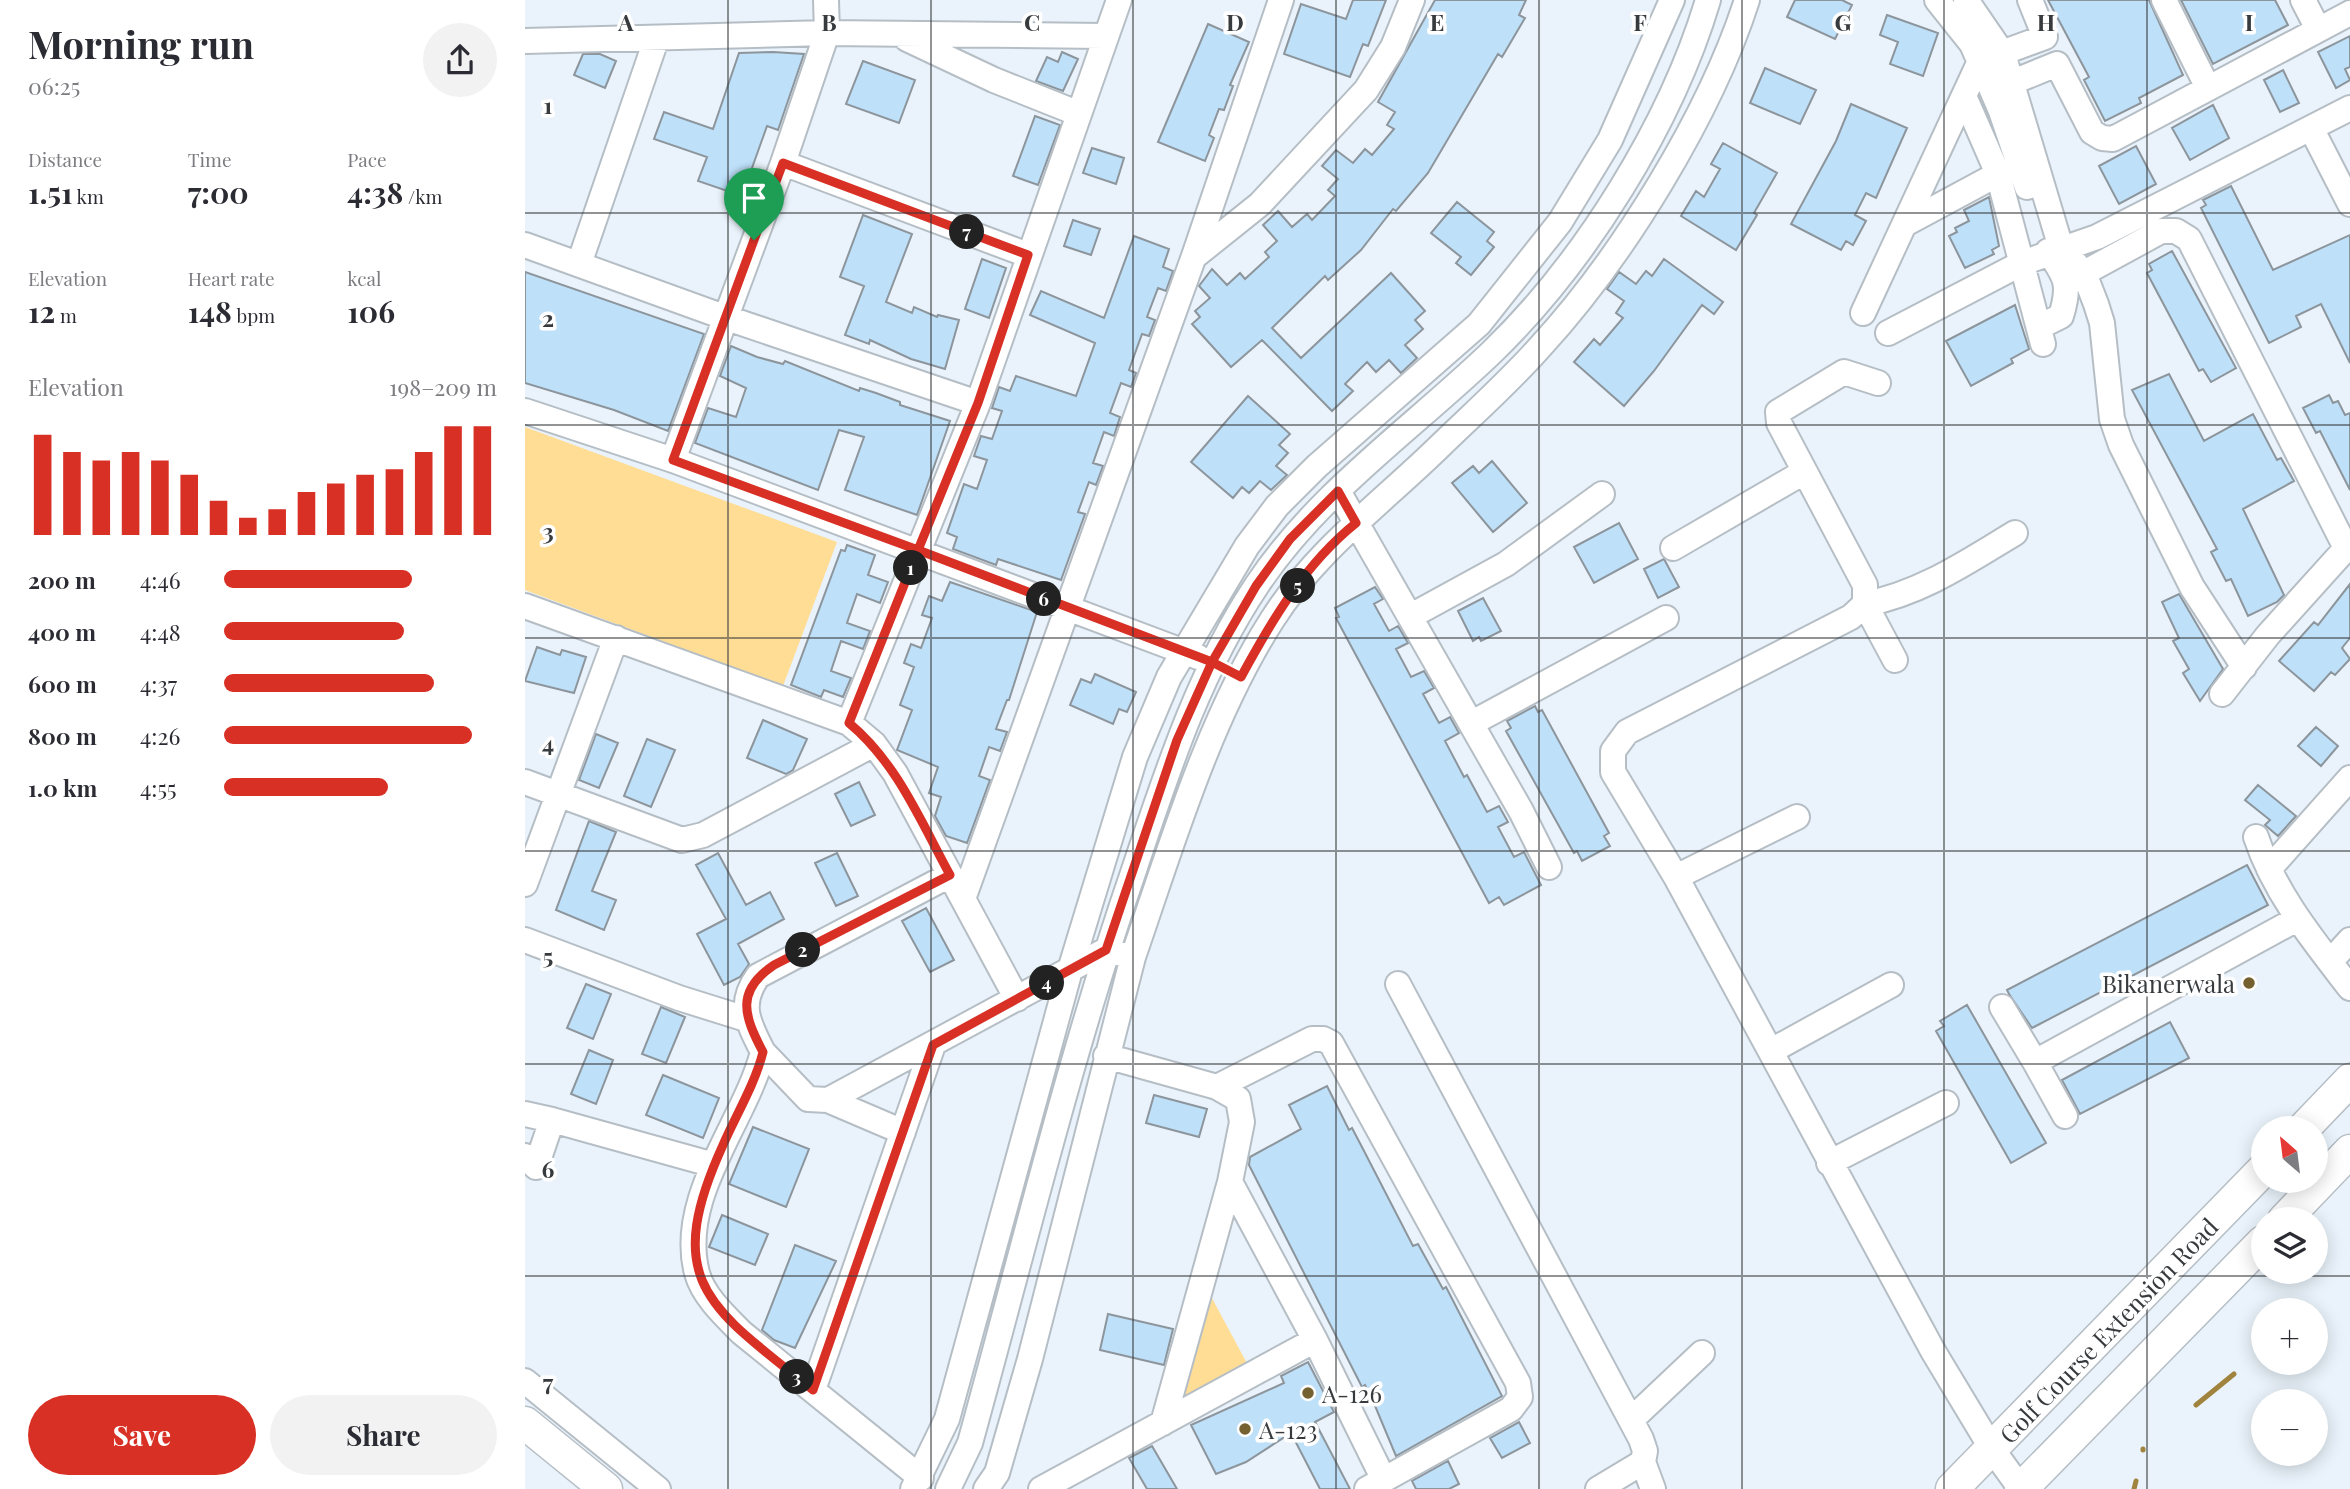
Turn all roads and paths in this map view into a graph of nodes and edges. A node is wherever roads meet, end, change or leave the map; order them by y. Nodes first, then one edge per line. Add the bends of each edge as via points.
1 (826, 0) edge
2 (1119, 0) edge
3 (1281, 0) edge
4 (1412, 0) edge
5 (1672, 0) edge
6 (1708, 0) edge
7 (1747, 0) edge
8 (1937, 0) edge
9 (1966, 0) edge
10 (2030, 0) edge
11 (2164, 0) edge
12 (2303, 0) edge
13 (2350, 13) edge
14 (2318, 29) junction
15 (827, 33) junction
16 (900, 36) junction
17 (1105, 36) junction
18 (2045, 37) junction
19 (656, 40) junction
20 (525, 41) edge
21 (1992, 58) junction
22 (2057, 64) junction
23 (2013, 82) junction
24 (2207, 86) junction
25 (1964, 96) junction
26 (2350, 108) edge
27 (1077, 113) junction
28 (2311, 128) junction
29 (783, 163) junction
30 (1998, 174) junction
31 (2350, 204) edge
32 (1906, 223) junction
33 (525, 245) edge
34 (2055, 251) junction
35 (1028, 255) junction
36 (1194, 256) junction
37 (2022, 262) junction
38 (579, 264) junction
39 (2084, 273) junction
40 (1863, 313) dead end
41 (725, 317) junction
42 (1888, 333) dead end
43 (1878, 383) dead end
44 (978, 403) junction
45 (525, 411) edge
46 (673, 460) junction
47 (1804, 472) junction
48 (1338, 491) junction
49 (1602, 494) dead end
50 (1356, 523) junction
51 (2015, 533) dead end
52 (2348, 546) edge
53 (1673, 548) dead end
54 (918, 550) junction
55 (1865, 604) junction
56 (525, 606) edge
57 (1066, 608) junction
58 (1411, 616) junction
59 (1666, 618) dead end
60 (616, 638) junction
61 (1184, 652) junction
62 (1895, 660) dead end
63 (1212, 662) junction
64 (2244, 667) junction
65 (1241, 677) junction
66 (2223, 694) dead end
67 (849, 723) junction
68 (1472, 723) junction
69 (874, 744) junction
70 (2350, 778) edge
71 (525, 782) edge
72 (559, 793) junction
73 (1797, 817) dead end
74 (2256, 837) dead end
75 (1549, 867) dead end
76 (2269, 869) junction
77 (950, 875) junction
78 (1676, 877) junction
79 (525, 884) edge
80 (963, 899) junction
81 (2297, 919) junction
82 (525, 940) edge
83 (2350, 940) edge
84 (1106, 950) junction
85 (1133, 957) junction
86 (2330, 962) junction
87 (1070, 970) junction
88 (1398, 984) dead end
89 (1891, 985) dead end
90 (2350, 988) edge
91 (1017, 999) junction
92 (2002, 1007) dead end
93 (746, 1019) junction
94 (933, 1045) junction
95 (1771, 1051) junction
96 (763, 1052) junction
97 (1106, 1056) junction
98 (2035, 1062) junction
99 (2350, 1080) edge
100 (1217, 1087) junction
101 (828, 1100) junction
102 (1946, 1103) dead end
103 (525, 1114) edge
104 (2065, 1116) dead end
105 (2315, 1116) edge
106 (552, 1120) junction
107 (903, 1132) junction
108 (2350, 1151) edge
109 (1829, 1163) junction
110 (714, 1166) junction
111 (529, 1168) edge
112 (1230, 1182) junction
113 (2251, 1182) edge
114 (2296, 1207) edge
115 (2251, 1254) edge
116 (974, 1320) junction
117 (1001, 1331) junction
118 (1315, 1340) junction
119 (1703, 1353) dead end
120 (525, 1381) edge
121 (813, 1390) junction
122 (947, 1419) junction
123 (1631, 1420) junction
124 (525, 1423) edge
125 (1163, 1423) junction
126 (970, 1443) junction
127 (525, 1444) edge
128 (1992, 1449) junction
129 (1643, 1462) junction
130 (917, 1484) edge
131 (997, 1484) edge
132 (1375, 1484) edge
133 (582, 1489) edge
134 (606, 1489) edge
135 (658, 1489) edge
136 (948, 1489) edge
137 (1041, 1489) edge
138 (1598, 1489) edge
139 (1653, 1489) edge
140 (1952, 1489) edge
141 (2021, 1489) edge

1 - 15 street
2 - 17 street
3 - 36 street
4 - 36 street via 1393,47 1366,90 1260,204
5 - 61 street via 1610,140 1560,222 1479,324 1277,506 1247,546
6 - 48 street via 1666,107 1627,180 1562,271 1495,349
7 - 50 street via 1703,102 1627,237 1541,347
8 - 21 street via 1972,44
9 - 21 street
10 - 18 street
11 - 24 street
12 - 14 street
13 - 14 street
14 - 24 street
15 - 16 street
15 - 19 street
15 - 29 street
16 - 17 street
16 - 27 street
17 - 27 street
18 - 21 street
18 - 22 street
19 - 20 street
19 - 38 street
21 - 23 street
21 - 25 street
21 - 34 street via 2005,124
22 - 23 street
22 - 24 street via 2092,132 2102,138 2113,139
23 - 34 street
25 - 30 street
25 - 32 street
26 - 28 street
27 - 35 street
28 - 31 street
28 - 34 street via 2097,237
29 - 35 street
29 - 41 street
30 - 32 street
30 - 37 street
32 - 40 street
33 - 38 street
34 - 37 street
34 - 37 street via 2068,295 2061,317 2041,335
34 - 39 street
35 - 44 street
36 - 57 street
37 - 42 street
38 - 41 street
39 - 52 street via 2161,231 2176,231 2189,239
39 - 64 street via 2102,323 2108,394 2121,445 2192,587
41 - 44 street
41 - 46 street
43 - 47 street via 1844,372 1778,412
44 - 54 street
45 - 46 street
46 - 54 street
47 - 53 street
47 - 55 street via 1865,585
48 - 50 street
48 - 63 street via 1290,539 1256,586
49 - 58 street via 1506,564
50 - 58 street
50 - 65 street via 1332,543 1272,619
51 - 55 street via 1923,587
52 - 64 street
54 - 57 street
54 - 67 street
55 - 62 street
55 - 78 street via 1851,617 1627,732 1613,751 1613,772
56 - 60 street
57 - 61 street
57 - 80 street
58 - 68 street
59 - 68 street
60 - 67 street
60 - 72 street
61 - 63 street
61 - 87 street via 1135,757
63 - 65 street
63 - 84 street via 1177,740
64 - 66 street
65 - 85 street via 1174,840
67 - 69 street
68 - 75 street
69 - 72 street via 713,830 682,840
69 - 77 street via 895,773
70 - 76 street
71 - 72 street
72 - 79 street
73 - 78 street
74 - 76 street
76 - 81 street
77 - 80 street
77 - 93 street via 758,976 750,988
78 - 95 street
80 - 91 street
81 - 86 street
81 - 98 street
82 - 93 street
83 - 86 street
84 - 85 street
84 - 87 street
84 - 117 street
85 - 97 street
86 - 90 street
87 - 91 street
87 - 116 street
88 - 123 street
89 - 95 street
91 - 94 street
92 - 98 street
93 - 96 street
94 - 101 street
94 - 107 street
95 - 109 street
96 - 101 street via 809,1099
96 - 110 street
97 - 100 street
97 - 131 street
98 - 104 street
99 - 105 main road
100 - 112 street via 1238,1099 1242,1111
100 - 132 street via 1312,1039 1331,1044 1518,1383 1520,1397 1511,1409
101 - 107 street
102 - 109 street
103 - 106 street
106 - 110 street
106 - 111 street
107 - 121 street
108 - 114 main road
109 - 128 street
110 - 121 street via 695,1223 698,1275 727,1318
112 - 118 street
112 - 125 street
113 - 128 main road, Golf Course Extension Road
115 - 141 main road, Golf Course Extension Road
116 - 117 street
116 - 122 street
117 - 126 street
118 - 125 street
118 - 132 street
119 - 123 street
120 - 135 street
121 - 130 street
122 - 126 street
122 - 130 street
123 - 129 street via 1645,1451
124 - 134 main road
125 - 137 street
126 - 131 street
126 - 136 street
127 - 133 main road
128 - 140 main road, Golf Course Extension Road
128 - 141 street
129 - 138 street
129 - 139 street

